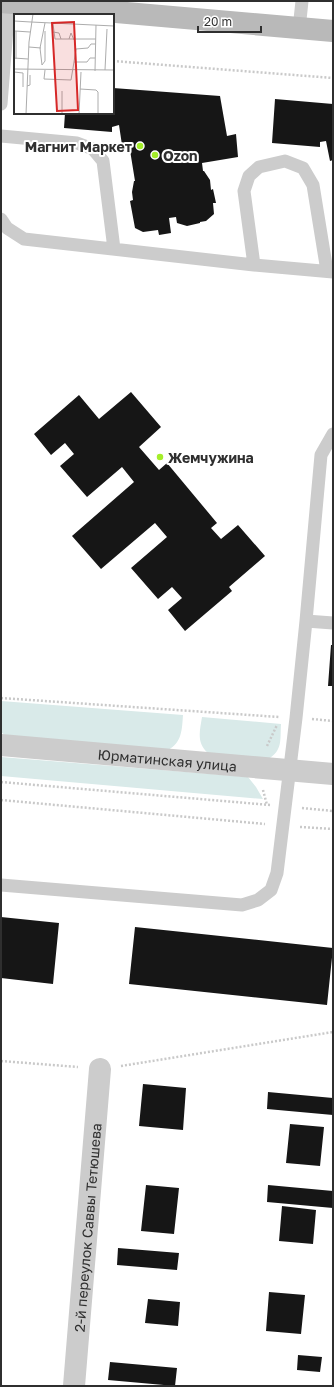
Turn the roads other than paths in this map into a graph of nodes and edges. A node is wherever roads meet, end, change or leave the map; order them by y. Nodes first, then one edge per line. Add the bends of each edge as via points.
1 (302, 1) edge
2 (5, 3) edge
3 (299, 29) junction
4 (333, 31) edge
5 (1, 104) edge
6 (1, 136) edge
7 (1, 219) edge
8 (114, 249) junction
9 (254, 264) junction
10 (330, 271) edge
11 (333, 434) edge
12 (306, 621) junction
13 (333, 622) edge
14 (1, 745) edge
15 (289, 770) junction
16 (333, 774) edge
17 (1, 885) edge
18 (100, 1069) road end
19 (74, 1386) edge

1 - 3 lane
2 - 3 main road
2 - 5 lane
3 - 4 main road
6 - 8 lane via 77,143 93,149 103,161
7 - 8 lane via 7,228 24,240
8 - 9 lane
9 - 10 lane
9 - 10 lane via 244,191 249,176 259,166 285,160 303,168 313,185
11 - 12 lane via 321,455
12 - 13 lane
12 - 15 lane
14 - 15 street, Юрматинская улица
15 - 16 street, Юрматинская улица
15 - 17 lane via 277,874 270,890 258,900 242,905
18 - 19 street, 2-й переулок Саввы Тетюшева

